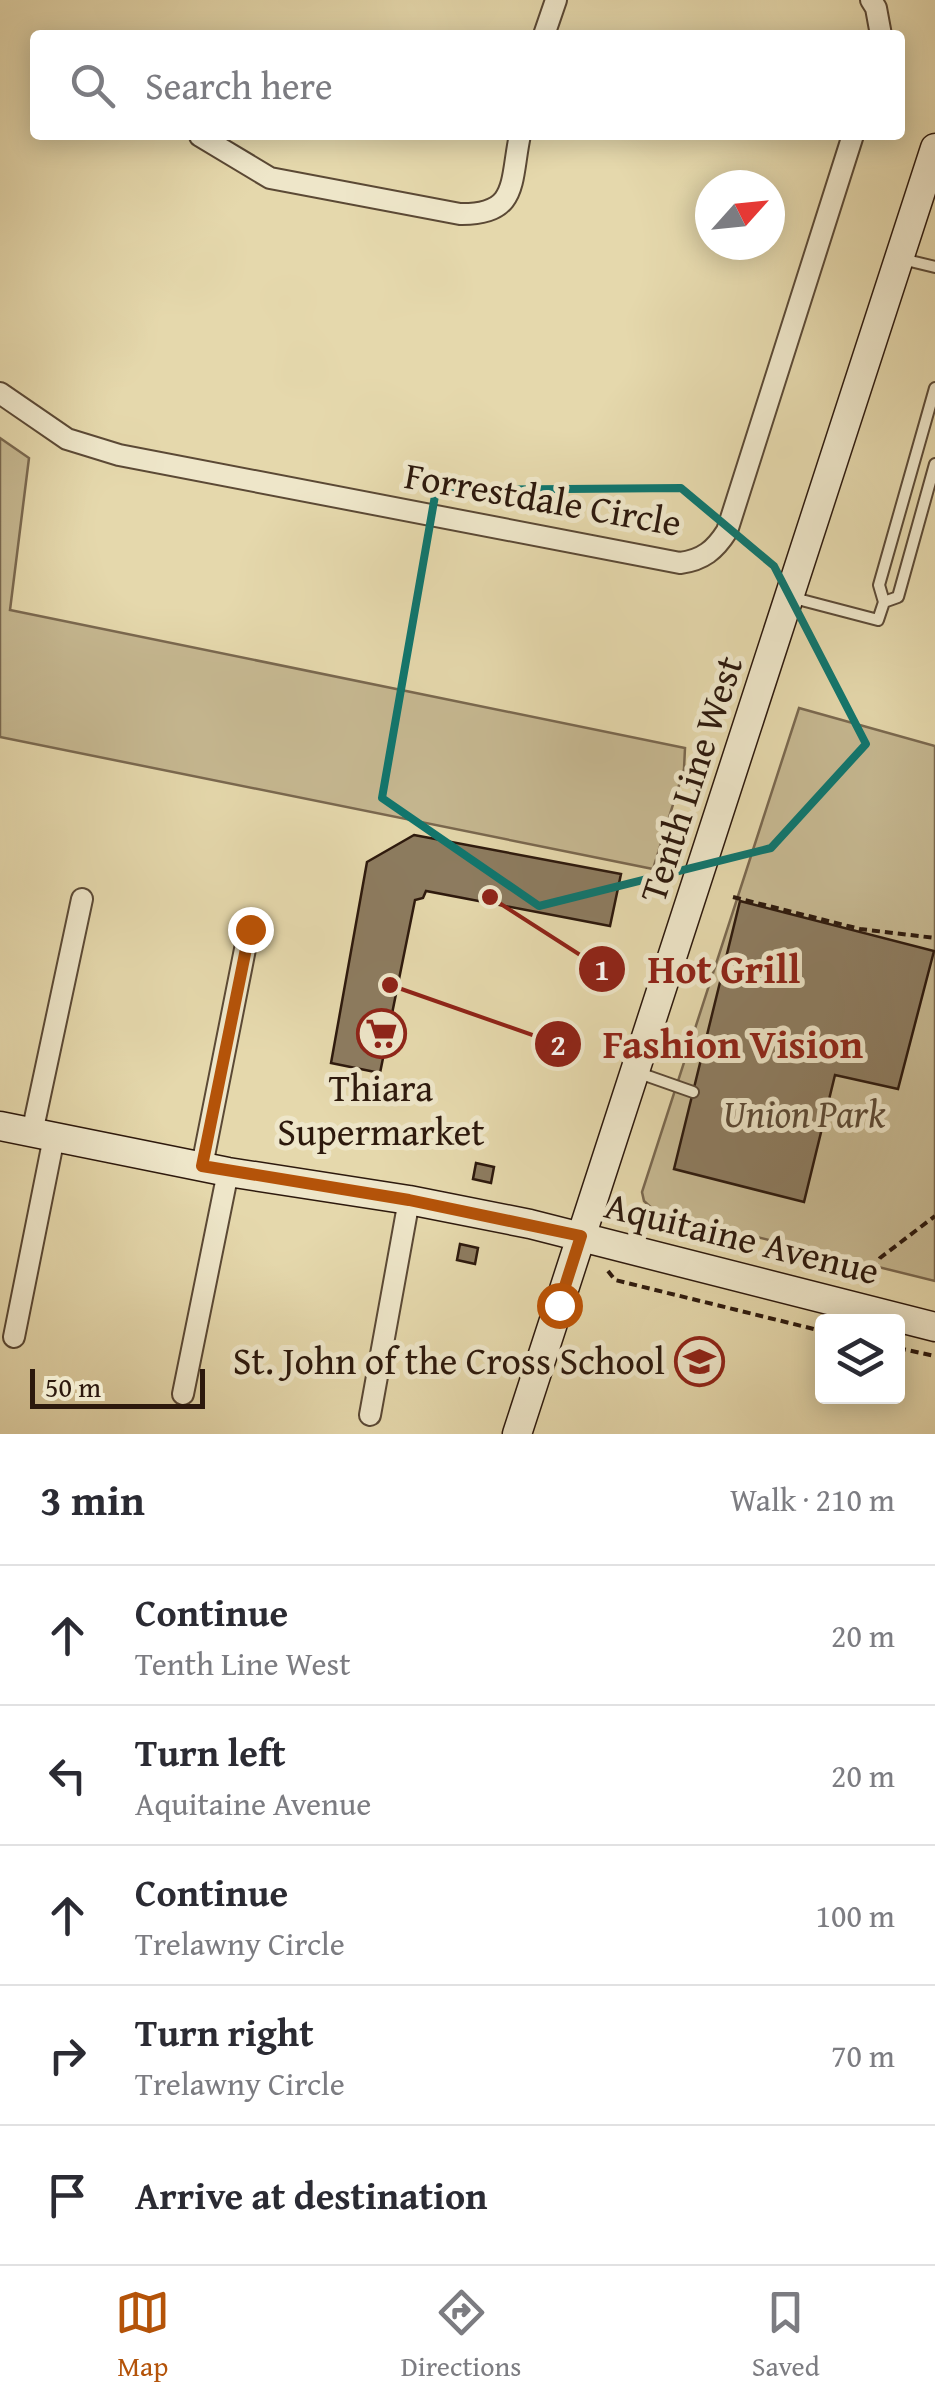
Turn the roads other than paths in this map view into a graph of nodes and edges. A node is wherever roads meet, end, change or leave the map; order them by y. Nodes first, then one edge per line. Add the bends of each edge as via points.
1 (556, 0) edge
2 (871, 0) edge
3 (546, 30) edge
4 (881, 30) edge
5 (207, 140) edge
6 (519, 140) edge
7 (851, 140) edge
8 (935, 148) edge
9 (900, 258) junction
10 (935, 267) edge
11 (935, 388) edge
12 (0, 393) edge
13 (935, 464) edge
14 (790, 598) junction
15 (884, 602) junction
16 (82, 898) dead end
17 (250, 929) dead end
18 (633, 1071) junction
19 (693, 1092) dead end
20 (0, 1126) edge
21 (43, 1135) junction
22 (214, 1169) junction
23 (409, 1200) junction
24 (581, 1236) junction
25 (935, 1327) edge
26 (14, 1337) dead end
27 (183, 1394) dead end
28 (370, 1415) dead end
29 (517, 1434) edge

1 - 3 street
2 - 4 street
5 - 6 street via 270,178 460,214 494,210 506,200
7 - 12 street, Forrestdale Circle via 728,531 694,561 119,455 68,439
8 - 9 street, Tenth Line West
9 - 10 lane
9 - 14 street, Tenth Line West
11 - 15 lane via 879,585
13 - 15 lane via 898,596
14 - 15 lane via 878,620
14 - 18 street, Tenth Line West
16 - 21 street
17 - 22 street
18 - 19 lane
18 - 24 street, Tenth Line West
20 - 21 street, Aquitaine Avenue
21 - 22 street, Aquitaine Avenue
21 - 26 street
22 - 23 street, Aquitaine Avenue
22 - 27 street
23 - 24 street, Aquitaine Avenue
23 - 28 street
24 - 25 street, Aquitaine Avenue
24 - 29 street, Tenth Line West

